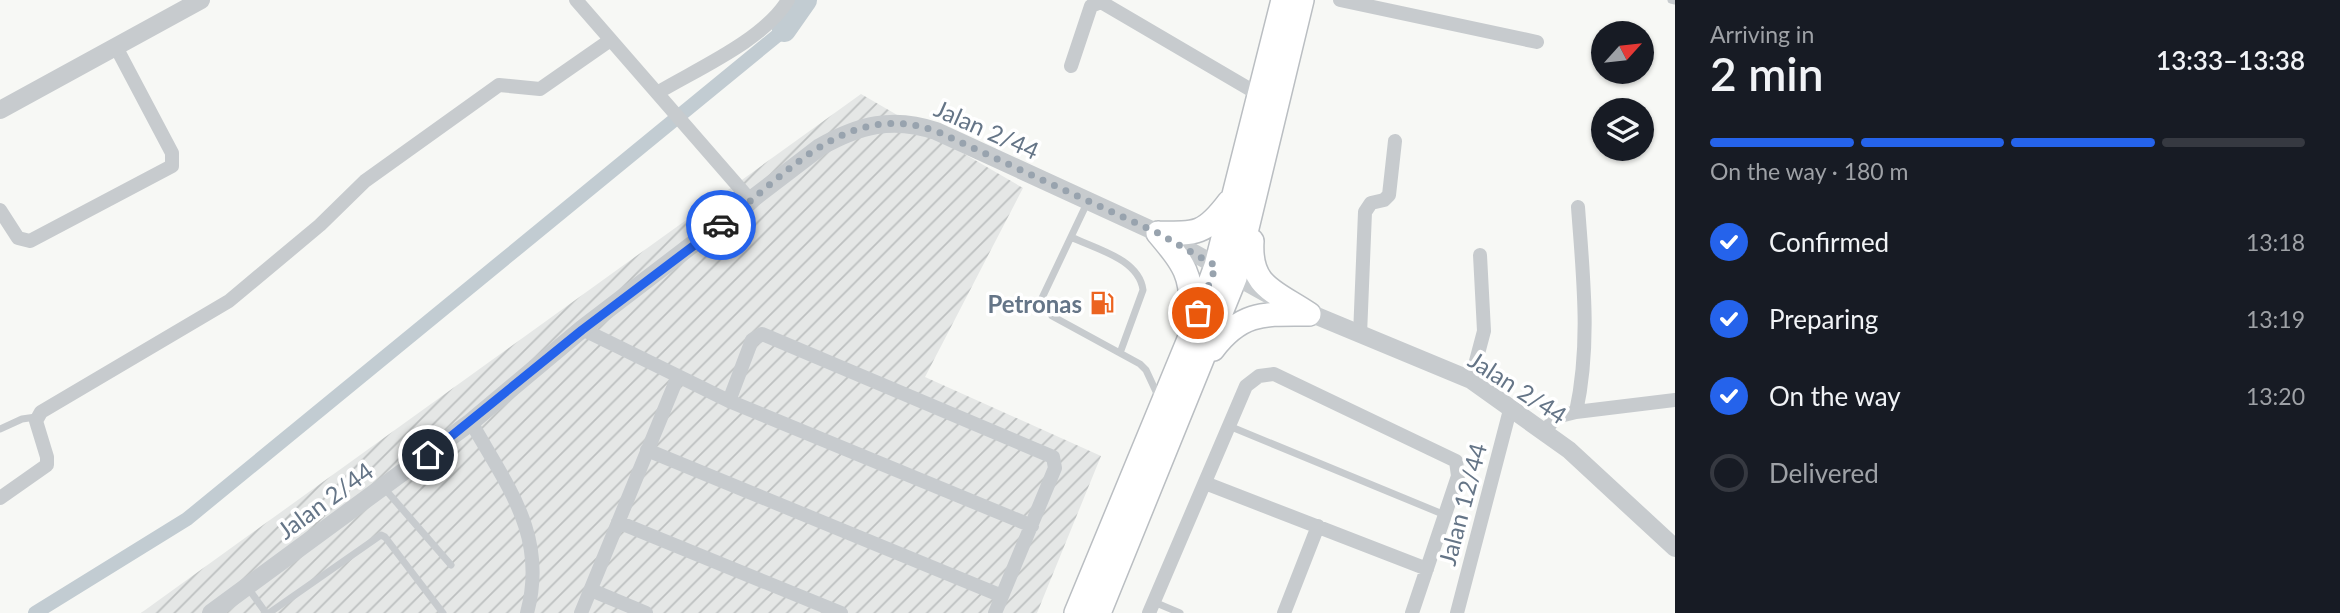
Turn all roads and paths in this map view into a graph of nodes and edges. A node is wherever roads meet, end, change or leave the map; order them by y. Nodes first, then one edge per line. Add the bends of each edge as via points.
1 (201, 0) edge
2 (576, 0) edge
3 (788, 0) edge
4 (1283, 0) edge
5 (1302, 0) edge
6 (1340, 0) edge
7 (1113, 4) edge
8 (609, 41) junction
9 (1537, 42) dead end
10 (116, 47) junction
11 (1071, 66) dead end
12 (657, 93) junction
13 (1258, 94) junction
14 (0, 110) edge
15 (1395, 141) dead end
16 (1243, 198) junction
17 (1088, 201) junction
18 (752, 202) junction
19 (1577, 207) dead end
20 (0, 210) edge
21 (1158, 233) junction
22 (1071, 237) junction
23 (1480, 255) dead end
24 (1225, 272) junction
25 (1309, 314) junction
26 (582, 330) junction
27 (1360, 335) junction
28 (1190, 337) junction
29 (1120, 353) junction
30 (1198, 370) junction
31 (678, 376) junction
32 (1471, 380) junction
33 (1675, 400) edge
34 (729, 401) junction
35 (1160, 402) junction
36 (1511, 406) junction
37 (1576, 412) junction
38 (37, 417) junction
39 (471, 422) junction
40 (1228, 426) junction
41 (0, 429) edge
42 (1545, 431) junction
43 (647, 450) junction
44 (1205, 482) junction
45 (384, 488) junction
46 (0, 498) edge
47 (1445, 515) junction
48 (618, 522) junction
49 (1032, 526) junction
50 (1318, 526) junction
51 (1675, 548) edge
52 (451, 565) dead end
53 (1427, 569) junction
54 (247, 587) junction
55 (591, 590) junction
56 (1002, 596) junction
57 (1151, 608) edge
58 (211, 613) edge
59 (267, 613) edge
60 (443, 613) edge
61 (527, 613) edge
62 (581, 613) edge
63 (646, 613) edge
64 (841, 613) edge
65 (995, 613) edge
66 (1076, 613) edge
67 (1099, 613) edge
68 (1180, 613) edge
69 (1284, 613) edge
70 (1412, 613) edge
71 (1457, 613) edge

1 - 10 street
2 - 8 street
3 - 12 street via 780,13 752,36
4 - 13 main road
5 - 16 main road
6 - 9 street
7 - 11 street via 1091,6
7 - 13 street
8 - 12 street
8 - 38 street via 540,89 499,85 365,181 229,301
10 - 14 street
10 - 20 street via 172,153 172,166 30,241 18,238
12 - 18 street
13 - 16 main road
15 - 27 street via 1388,195 1370,203 1365,212
16 - 21 main road via 1207,228 1188,234
16 - 24 main road
16 - 25 main road via 1252,270 1262,284
17 - 18 street, Jalan 2/44 via 936,131 902,122 879,122 820,147
17 - 21 street, Jalan 2/44
17 - 22 lane
18 - 26 street, Jalan 2/44
19 - 37 street via 1586,303 1583,378
21 - 24 street, Jalan 2/44
21 - 28 main road via 1189,276
22 - 29 lane via 1131,266 1142,280 1143,290
22 - 29 lane via 1042,298 1045,307 1052,316
23 - 32 street via 1484,331
24 - 25 street, Jalan 2/44
24 - 28 main road
24 - 30 main road
25 - 27 street, Jalan 2/44
25 - 30 main road via 1263,314 1239,322
26 - 31 street
26 - 39 street, Jalan 2/44
27 - 32 street, Jalan 2/44
28 - 35 main road
29 - 35 lane via 1146,370
30 - 67 main road
31 - 34 street
31 - 43 street
32 - 36 street, Jalan 2/44
33 - 37 street
34 - 49 street
34 - 49 street via 752,340 765,334 1053,457 1055,468
35 - 66 main road
36 - 42 street, Jalan 2/44
36 - 71 street, Jalan 12/44
37 - 42 street via 1556,417
38 - 41 lane
38 - 46 street via 47,465
39 - 45 street, Jalan 2/44
39 - 61 street via 527,525 534,587
40 - 44 street
40 - 47 lane
40 - 47 street via 1246,386 1259,376 1274,374 1456,461 1458,476
42 - 51 street, Jalan 2/44
43 - 48 street
43 - 56 street
44 - 50 street
44 - 57 street
45 - 52 lane
45 - 54 street, Jalan 2/44
47 - 53 street
48 - 55 street
48 - 64 street
49 - 56 street
50 - 53 street
50 - 69 street
53 - 70 street
54 - 58 street, Jalan 2/44
54 - 59 lane
55 - 62 street
55 - 63 street
56 - 65 street
57 - 68 lane
59 - 60 lane via 381,535

